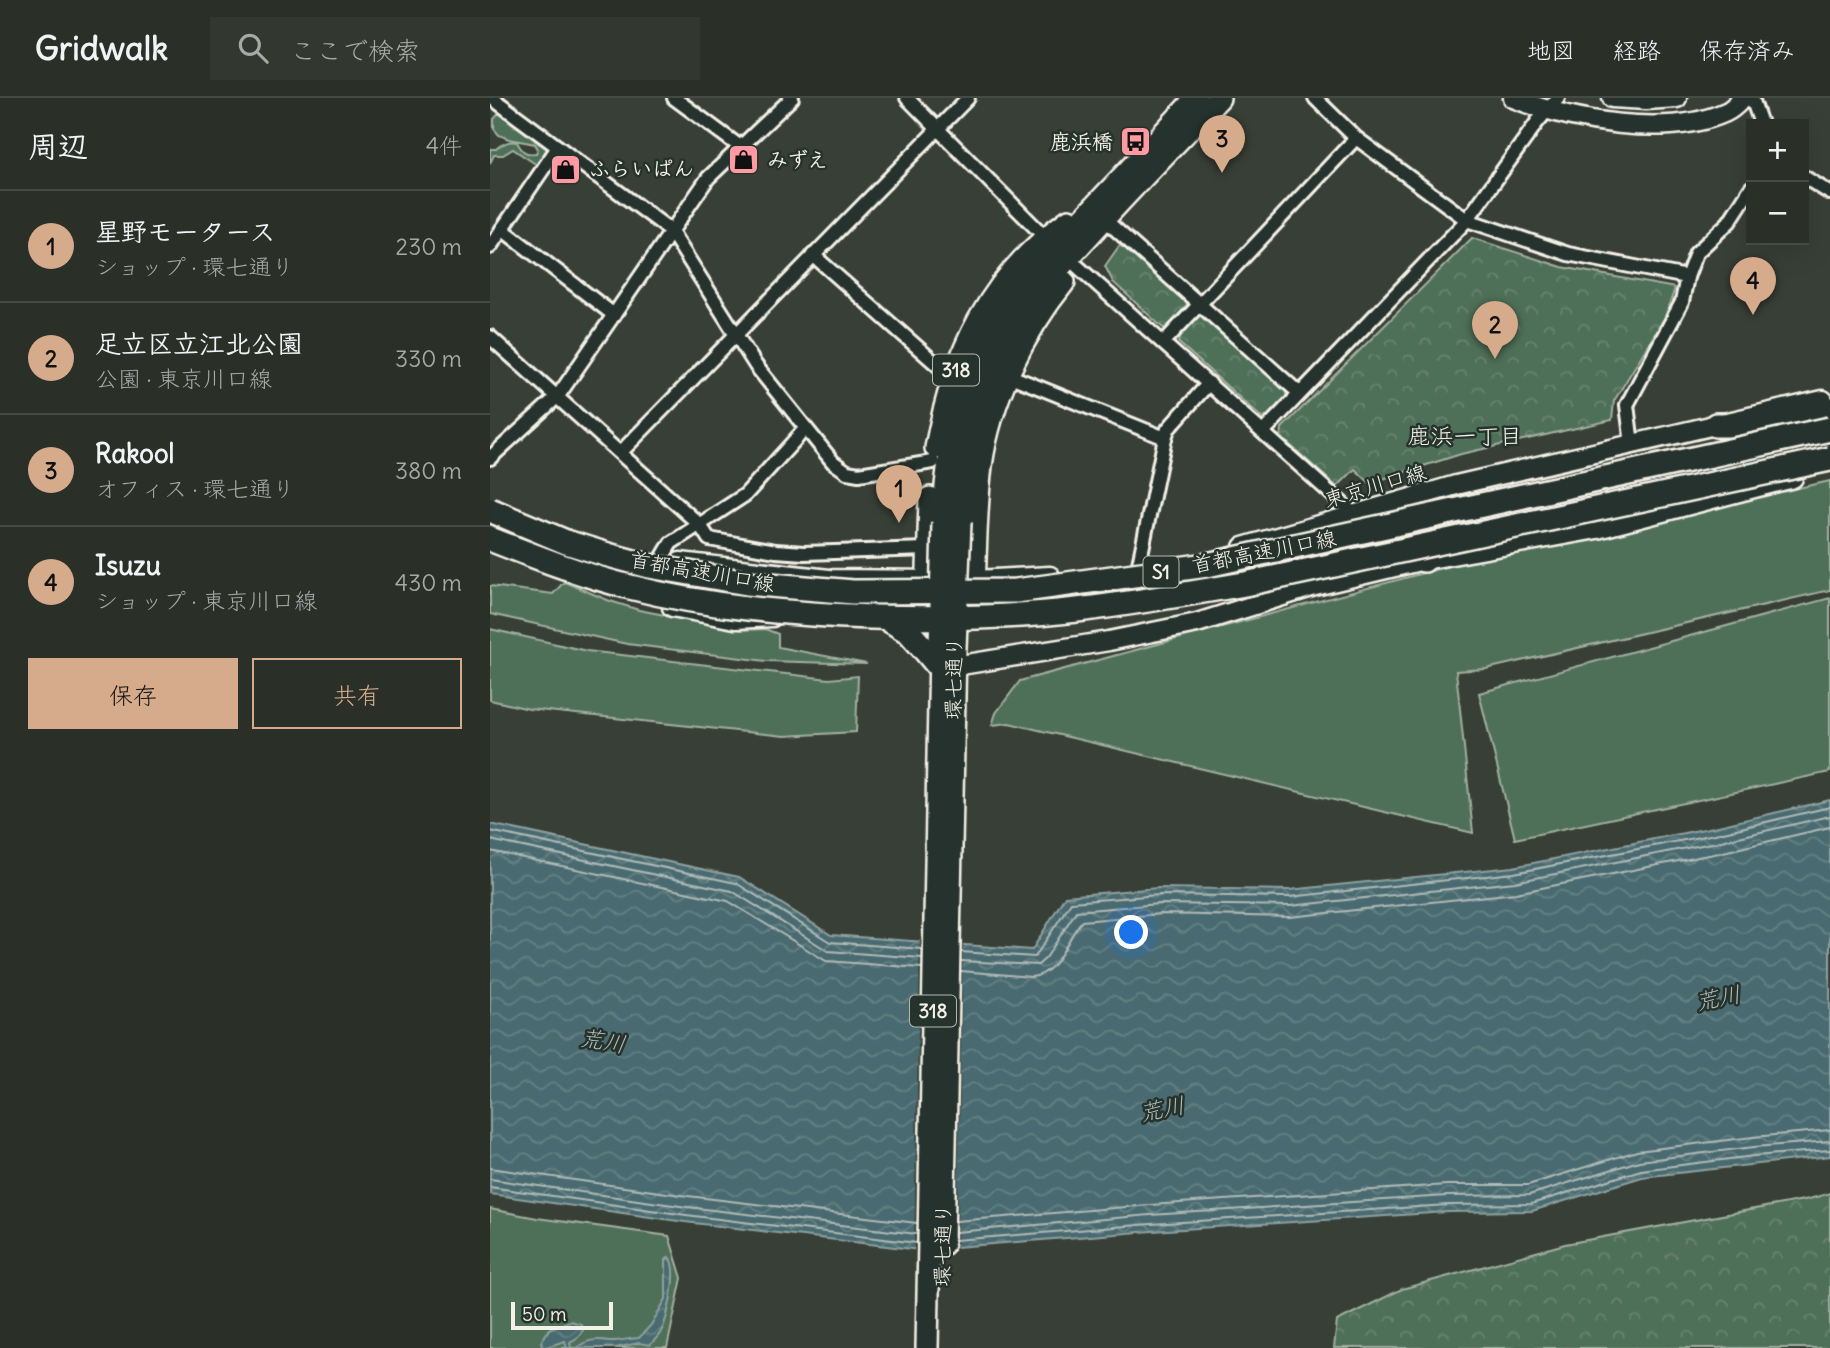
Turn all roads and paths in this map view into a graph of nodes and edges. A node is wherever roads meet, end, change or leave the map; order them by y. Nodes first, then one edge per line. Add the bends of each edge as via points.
1 (674, 98) edge
2 (792, 98) edge
3 (906, 98) edge
4 (968, 98) edge
5 (1196, 98) edge
6 (1219, 98) edge
7 (1315, 98) edge
8 (1513, 98) edge
9 (1612, 98) edge
10 (1677, 98) edge
11 (1743, 98) edge
12 (1752, 98) edge
13 (500, 100) edge
14 (1553, 104) edge
15 (1759, 119) edge
16 (937, 129) junction
17 (1356, 138) junction
18 (739, 146) junction
19 (558, 147) junction
20 (1809, 180) edge
21 (1830, 193) edge
22 (1106, 194) junction
23 (1746, 195) edge
24 (1467, 220) junction
25 (1099, 224) junction
26 (502, 229) junction
27 (670, 230) junction
28 (1045, 237) junction
29 (490, 247) edge
30 (813, 255) junction
31 (1077, 266) junction
32 (1687, 277) junction
33 (1199, 305) junction
34 (614, 315) junction
35 (736, 333) junction
36 (490, 337) edge
37 (1163, 343) junction
38 (1008, 375) junction
39 (954, 377) junction
40 (1209, 383) junction
41 (1299, 393) junction
42 (558, 396) junction
43 (1830, 399) edge
44 (1830, 409) edge
45 (1716, 425) junction
46 (805, 429) junction
47 (1830, 429) edge
48 (1263, 432) junction
49 (1165, 438) junction
50 (1632, 444) junction
51 (1830, 446) edge
52 (621, 452) junction
53 (1830, 453) edge
54 (490, 458) edge
55 (1830, 459) edge
56 (933, 462) junction
57 (1830, 468) edge
58 (490, 503) edge
59 (490, 510) edge
60 (1355, 515) junction
61 (951, 522) junction
62 (701, 525) junction
63 (490, 526) edge
64 (490, 533) edge
65 (1446, 536) junction
66 (490, 539) edge
67 (490, 548) edge
68 (927, 548) junction
69 (1359, 548) junction
70 (661, 560) junction
71 (1424, 560) junction
72 (1139, 564) junction
73 (927, 579) junction
74 (975, 580) junction
75 (927, 604) junction
76 (973, 605) junction
77 (810, 609) junction
78 (944, 661) junction
79 (927, 1348) edge
80 (941, 1348) edge

1 - 18 street
2 - 18 street
3 - 16 street
4 - 16 street
5 - 22 main road, 環七通り / 318
6 - 25 main road, 環七通り / 318
7 - 17 street
8 - 14 street
9 - 10 street
11 - 14 street via 1728,111 1669,124 1584,121
12 - 15 street
13 - 19 street
14 - 24 street
16 - 28 street
16 - 30 street
17 - 24 street
17 - 33 street
18 - 27 street via 708,178
19 - 26 street
19 - 27 street
20 - 21 street
22 - 28 main road, 318
22 - 61 main road, 環七通り / 318 via 1027,281 990,334 975,366 948,456
23 - 32 street via 1728,222 1696,253
24 - 32 street via 1568,254
24 - 41 street
25 - 31 main road, 318
25 - 33 street
25 - 61 main road, 環七通り / 318 via 1018,317 994,361 969,434
26 - 29 street
26 - 34 street
27 - 34 street
27 - 35 street
28 - 39 main road, 318 via 979,316
30 - 35 street
30 - 39 street
31 - 37 street
31 - 38 main road, 318 via 1032,327
32 - 50 street via 1682,302 1627,405
33 - 37 street
33 - 41 street
34 - 42 street
35 - 46 street
35 - 52 street
36 - 42 street
37 - 40 street
38 - 49 street
38 - 74 main road, 318 via 981,464
39 - 56 main road, 318
40 - 48 street
40 - 49 street
41 - 48 street
42 - 52 street
42 - 54 street
43 - 45 street, 東京川口線
44 - 45 highway via 1773,425
45 - 50 street, 東京川口線
46 - 56 street via 833,462 853,474
46 - 62 street via 745,495
47 - 59 highway, 首都高速川口線 / S1, bridge via 1207,565 1016,591 853,592 747,583 608,555
48 - 60 street
49 - 72 street
50 - 60 street, 東京川口線 via 1456,485
51 - 69 street
52 - 62 street
53 - 65 highway, bridge
55 - 66 highway, 首都高速川口線 / S1, bridge via 1250,583 1013,615 857,616 708,603 600,579
56 - 68 main road, 318
57 - 71 street via 1597,528
58 - 70 street, 東京川口線 via 584,540
60 - 72 street, 東京川口線 via 1227,552
61 - 78 main road, 環七通り / 318, bridge
62 - 68 street via 709,539 776,551
62 - 70 street via 671,542
63 - 78 highway, bridge via 589,563 656,581 873,613 909,632
64 - 77 highway, bridge via 629,582
65 - 69 highway
65 - 71 highway
67 - 77 street via 629,598 708,615 754,620
68 - 73 main road, 318
69 - 76 street via 1135,589 1042,602
70 - 73 street, 東京川口線 via 828,579
71 - 78 street via 1315,586 1197,623 1109,641
72 - 74 street, 東京川口線 via 1068,575
73 - 74 street, 東京川口線
73 - 75 main road, 318
74 - 76 main road, 318
75 - 76 street
75 - 77 street
78 - 79 main road, 環七通り / 318
78 - 80 main road, 環七通り / 318

